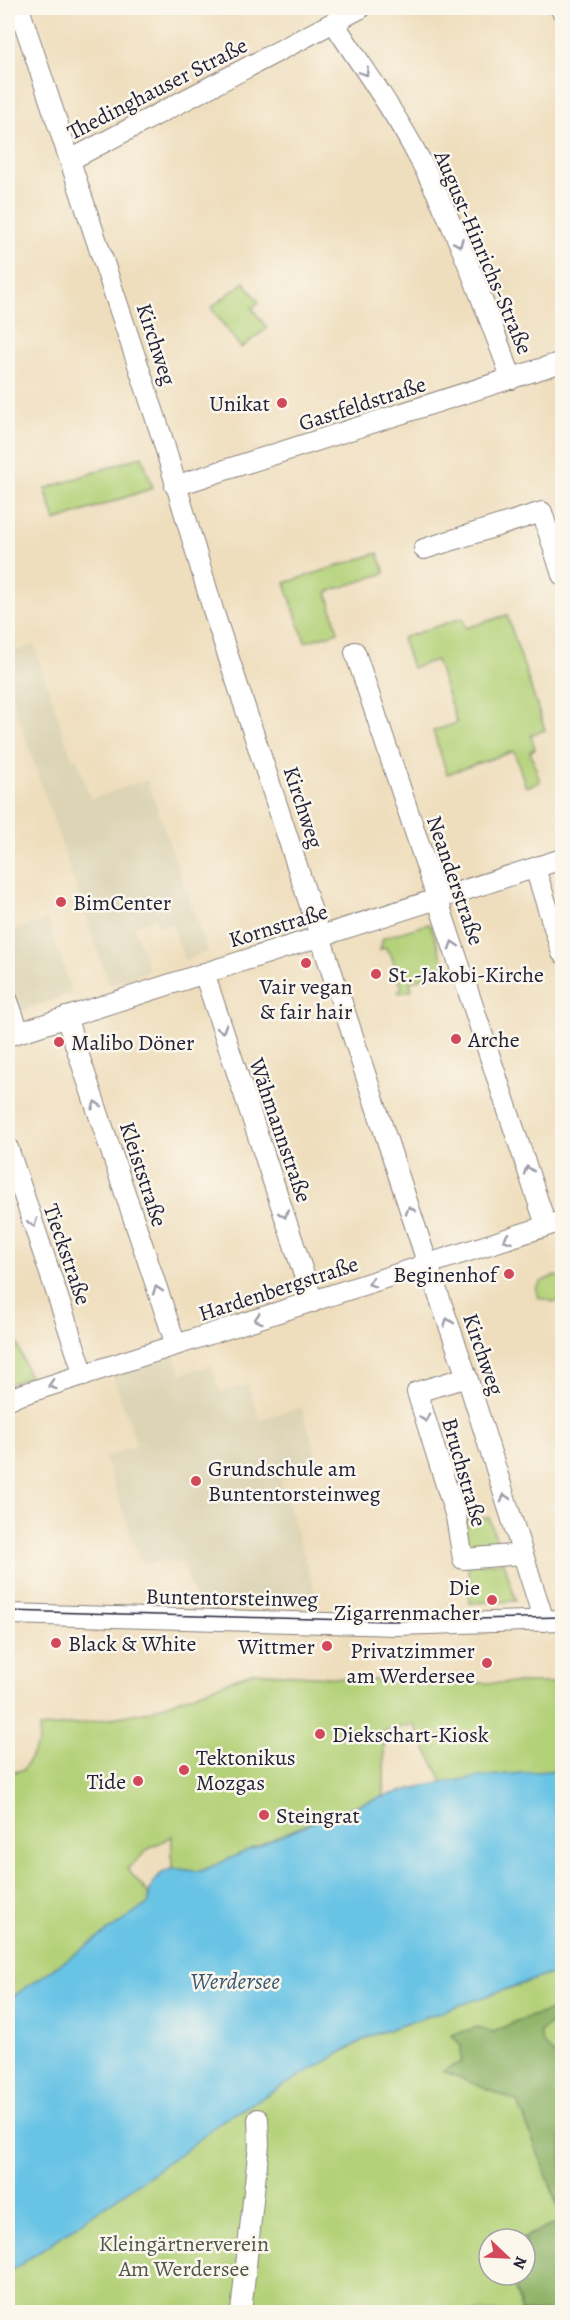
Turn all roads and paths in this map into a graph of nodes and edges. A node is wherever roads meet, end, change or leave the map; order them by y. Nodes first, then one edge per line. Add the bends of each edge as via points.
1 (361, 8) edge
2 (560, 8) edge
3 (562, 11) edge
4 (17, 16) edge
5 (334, 23) junction
6 (70, 160) junction
7 (562, 362) edge
8 (512, 379) junction
9 (175, 486) junction
10 (424, 549) dead end
11 (562, 575) edge
12 (355, 652) dead end
13 (562, 859) edge
14 (535, 868) junction
15 (438, 900) junction
16 (322, 937) junction
17 (562, 953) edge
18 (204, 974) junction
19 (8, 1001) edge
20 (66, 1017) junction
21 (13, 1034) edge
22 (8, 1148) edge
23 (554, 1223) edge
24 (428, 1265) junction
25 (314, 1302) junction
26 (176, 1345) junction
27 (84, 1375) junction
28 (467, 1377) junction
29 (8, 1399) edge
30 (522, 1554) junction
31 (8, 1614) edge
32 (553, 1621) edge
33 (258, 2119) dead end
34 (241, 2313) edge

1 - 5 street, Thedinghauser Straße
2 - 3 street
4 - 6 street, Kirchweg
5 - 6 street, Thedinghauser Straße
5 -> 8 street, August-Hinrichs-Straße via 430,177 475,279
6 - 9 street, Kirchweg
7 - 8 street, Gastfeldstraße
8 - 9 street, Gastfeldstraße
9 - 16 street, Kirchweg
10 - 11 street via 542,512
12 - 15 street, Neanderstraße
13 - 14 street, Kornstraße
14 - 15 street, Kornstraße
14 - 17 street
15 - 16 street, Kornstraße
23 -> 15 street, Neanderstraße
16 - 18 street, Kornstraße
24 -> 16 street, Kirchweg
18 - 20 street, Kornstraße
18 -> 25 street, Wähmannstraße
19 - 21 street
20 - 21 street, Kornstraße
26 -> 20 street, Kleiststraße
22 -> 27 street, Tieckstraße
23 -> 24 street, Hardenbergstraße
24 -> 25 street, Hardenbergstraße
28 -> 24 street, Kirchweg
25 -> 26 street, Hardenbergstraße
26 - 27 street, Hardenbergstraße
27 -> 29 street, Hardenbergstraße
30 -> 28 street, Kirchweg
28 -> 30 street, Bruchstraße via 417,1392 456,1517 463,1559
30 - 32 street, Kirchweg
31 - 32 street, Buntentorsteinweg via 397,1625
33 - 34 street via 259,2145

